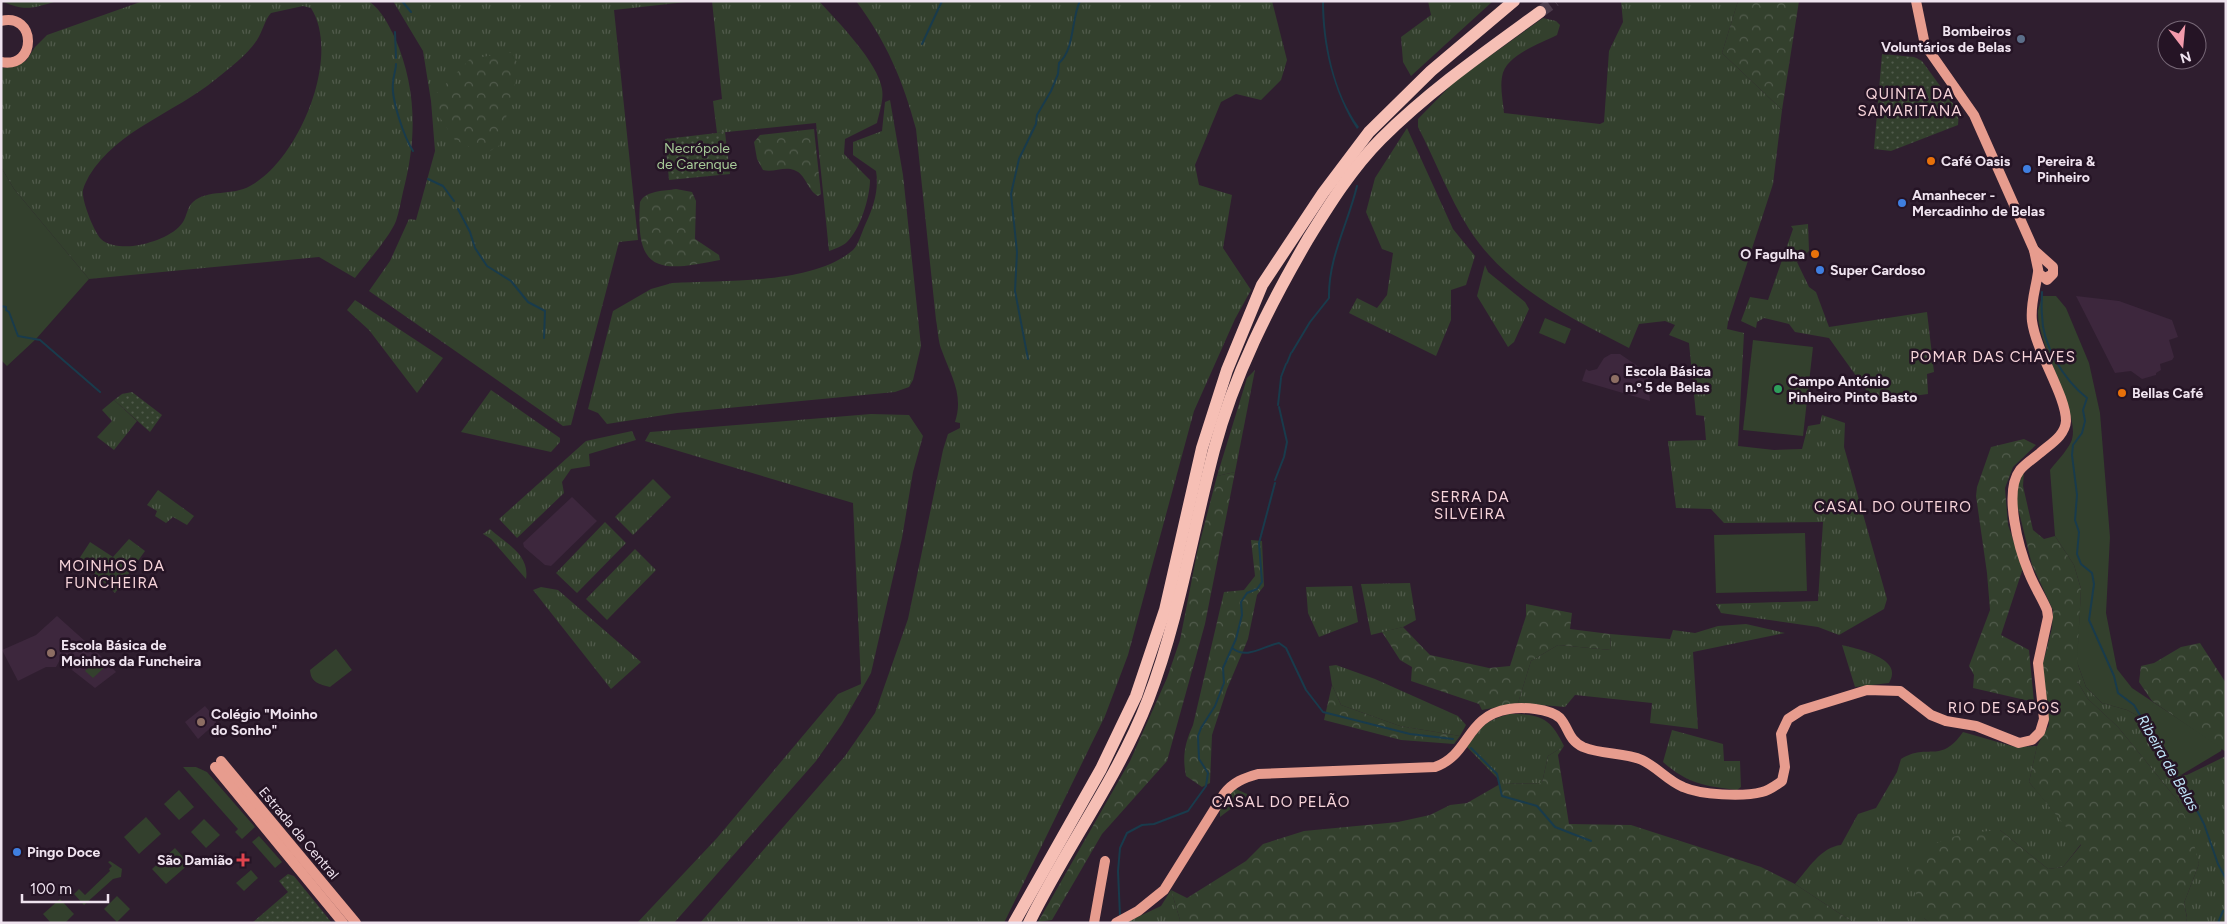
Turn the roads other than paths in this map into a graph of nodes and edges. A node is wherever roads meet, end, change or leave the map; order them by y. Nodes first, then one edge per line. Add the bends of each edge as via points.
1 (1514, 1) edge
2 (1916, 1) edge
3 (1540, 12) tunnel mouth
4 (1, 21) edge
5 (1, 62) edge
6 (2034, 250) junction
7 (2051, 264) junction
8 (2038, 271) junction
9 (2051, 276) junction
10 (2035, 294) junction
11 (1233, 373) junction
12 (1105, 861) dead end
13 (1094, 922) edge
14 (343, 923) edge
15 (356, 923) edge
16 (1014, 923) edge
17 (1029, 923) edge
18 (1116, 923) edge

1 - 11 highway via 1431,71 1369,132 1323,193 1262,285
2 - 6 main road via 1925,44 1974,115
3 - 11 highway via 1442,83 1379,141 1332,199
4 - 5 main road via 19,24 27,32 28,44 17,60
6 - 7 main road
6 - 8 main road
7 - 8 main road via 2042,263
7 - 9 main road via 2054,269
8 - 9 main road via 2045,278
8 - 10 main road
9 - 10 main road
10 - 18 main road via 2032,321 2066,422 2062,434 2020,470 2012,496 2024,560 2048,617 2038,663 2044,720 2040,732 2032,740 2019,743 1976,726 1946,721 1931,715 1900,691 1867,690 1802,710 1788,719 1781,734 1785,755 1782,781 1764,792 1721,793 1683,787 1641,760 1583,747 1551,713 1510,708 1484,717 1456,756 1435,767 1258,774 1242,779 1224,794 1164,890
11 - 16 highway via 1202,448 1165,610 1136,696 1101,769
11 - 17 highway via 1178,611 1148,701 1112,775
12 - 13 main road
14 - 15 main road, Estrada da Central via 218,764

